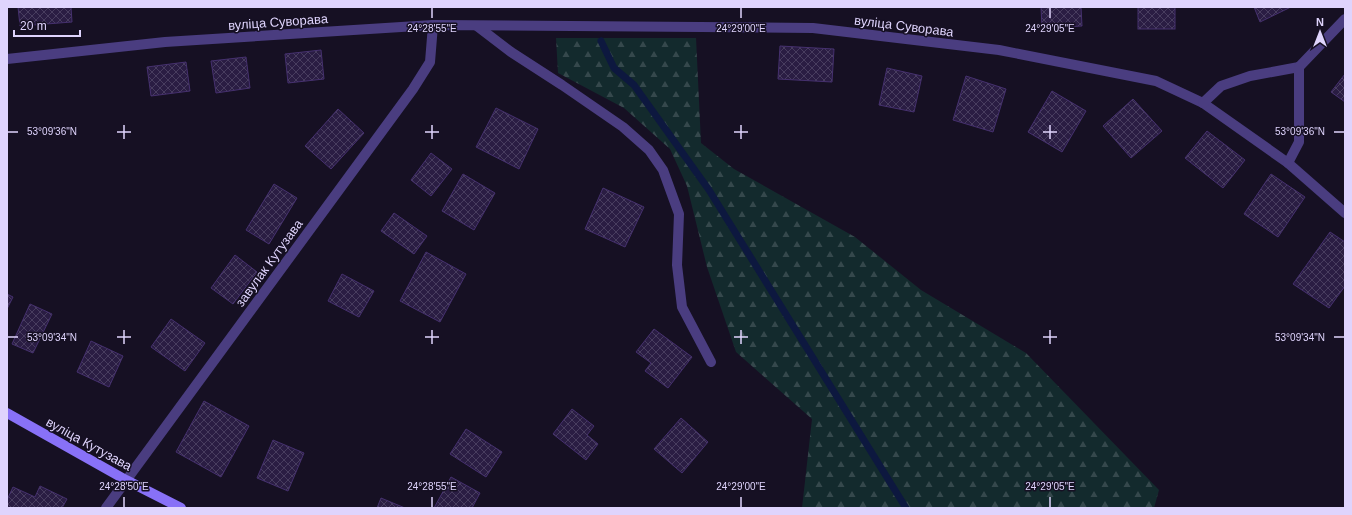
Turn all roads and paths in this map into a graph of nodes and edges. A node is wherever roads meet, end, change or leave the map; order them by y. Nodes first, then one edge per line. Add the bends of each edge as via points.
1 (1345, 19) edge
2 (433, 25) junction
3 (477, 26) junction
4 (7, 59) edge
5 (1300, 67) junction
6 (1202, 103) junction
7 (1288, 163) junction
8 (1345, 213) edge
9 (711, 362) dead end
10 (7, 413) edge
11 (126, 480) junction
12 (106, 508) edge
13 (180, 508) edge

1 - 5 street
2 - 3 street, вуліца Суворава
2 - 4 street, вуліца Суворава via 165,42
2 - 11 street, завулак Кутузава via 430,62 413,89
3 - 6 street, вуліца Суворава via 813,28 999,50 1156,81
3 - 9 street via 623,128 649,150 663,170 679,214 677,265 682,307
5 - 6 street via 1250,76 1221,86
5 - 7 street via 1299,142
6 - 7 street, вуліца Суворава
7 - 8 street, вуліца Суворава
10 - 11 main road, вуліца Кутузава
11 - 12 street, завулак Кутузава
11 - 13 main road, вуліца Кутузава

